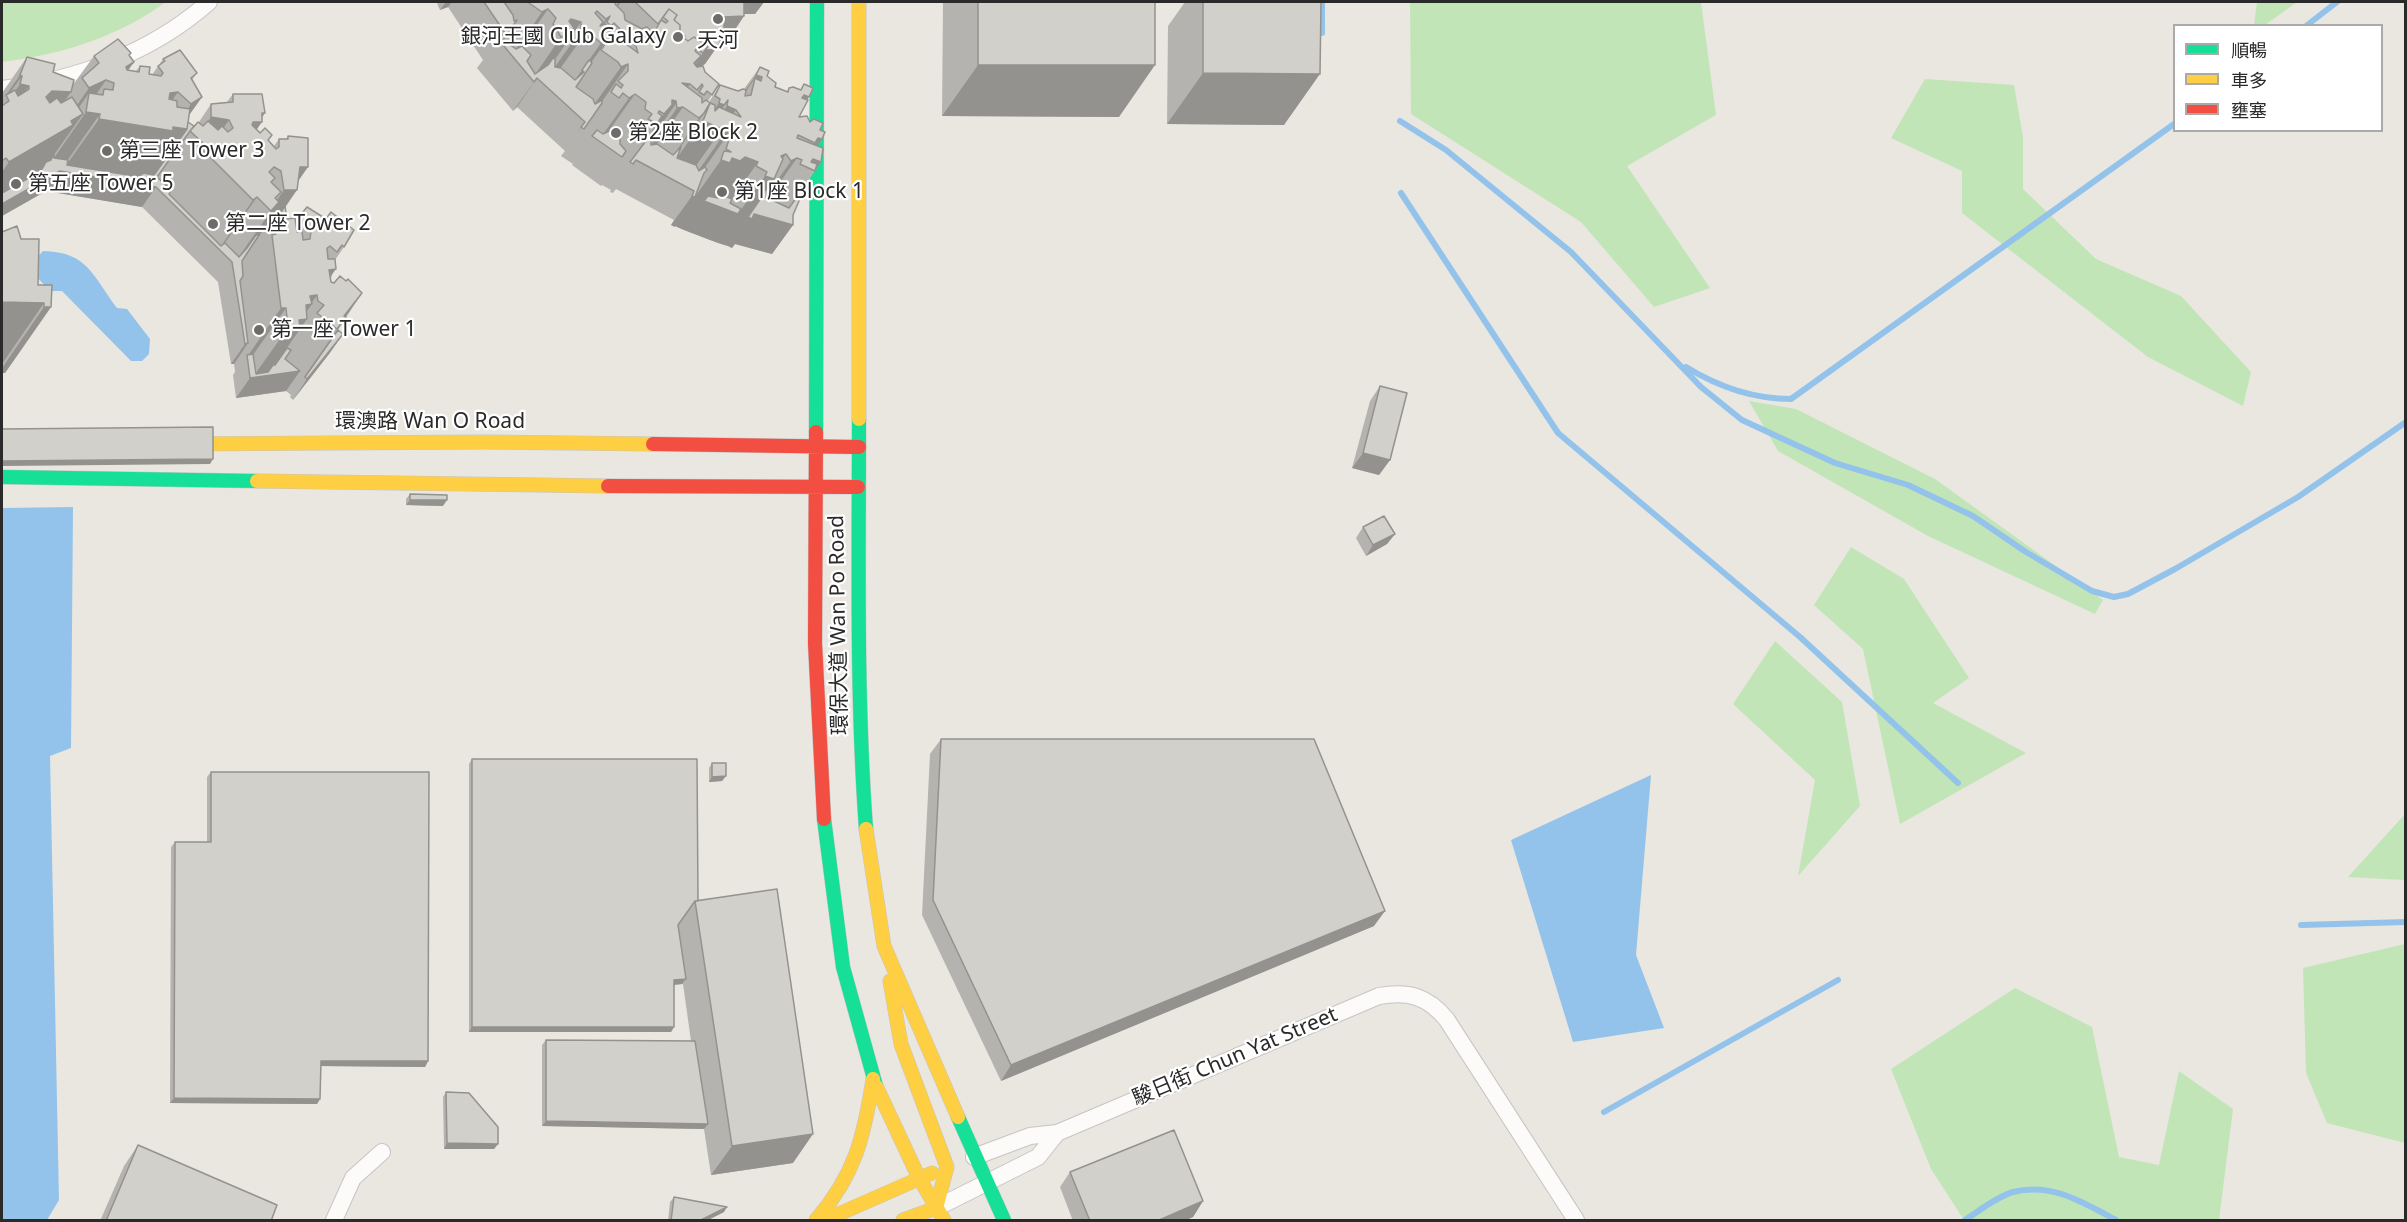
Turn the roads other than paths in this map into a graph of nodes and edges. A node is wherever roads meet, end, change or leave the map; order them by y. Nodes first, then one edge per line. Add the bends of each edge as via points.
1 (209, 2) edge
2 (817, 2) edge
3 (860, 2) edge
4 (2, 89) edge
5 (167, 444) edge
6 (815, 446) junction
7 (859, 447) junction
8 (2, 477) edge
9 (815, 487) junction
10 (858, 487) junction
11 (884, 946) junction
12 (873, 1079) junction
13 (1057, 1133) junction
14 (382, 1152) dead end
15 (974, 1157) junction
16 (947, 1167) junction
17 (919, 1178) junction
18 (986, 1184) junction
19 (940, 1214) edge
20 (334, 1221) edge
21 (816, 1221) edge
22 (825, 1221) edge
23 (903, 1221) edge
24 (1004, 1221) edge
25 (1576, 1221) edge

1 - 4 street via 122,58 61,79
2 - 6 main road, 環保大道 Wan Po Road
3 - 7 main road, 環保大道 Wan Po Road
5 - 6 main road, 環澳路 Wan O Road
6 - 7 main road, 環澳路 Wan O Road
6 - 9 main road, 環保大道 Wan Po Road
7 - 10 main road, 環保大道 Wan Po Road
8 - 9 main road
9 - 10 main road
9 - 12 main road, 環保大道 Wan Po Road via 815,653 826,848 843,967
10 - 11 main road, 環保大道 Wan Po Road via 861,767 867,849
11 - 15 main road, 環保大道 Wan Po Road
11 - 16 main road via 901,1044
12 - 17 main road, 環保大道 Wan Po Road
12 - 21 main road via 858,1157 844,1188
13 - 15 street, 駿日街 Chun Yat Street via 1030,1136
13 - 18 street, 駿日街 Chun Yat Street via 1038,1157
13 - 25 street, 駿日街 Chun Yat Street via 1378,996 1416,995 1432,1003 1448,1020
14 - 20 street via 352,1178
15 - 16 main road, 駿日街 Chun Yat Street
15 - 18 main road, 環保大道 Wan Po Road
16 - 17 main road, 駿日街 Chun Yat Street
16 - 19 main road
17 - 19 main road, 環保大道 Wan Po Road
17 - 22 main road, 駿日街 Chun Yat Street
18 - 19 street, 駿日街 Chun Yat Street
18 - 24 main road, 環保大道 Wan Po Road
19 - 23 main road, 駿日街 Chun Yat Street

